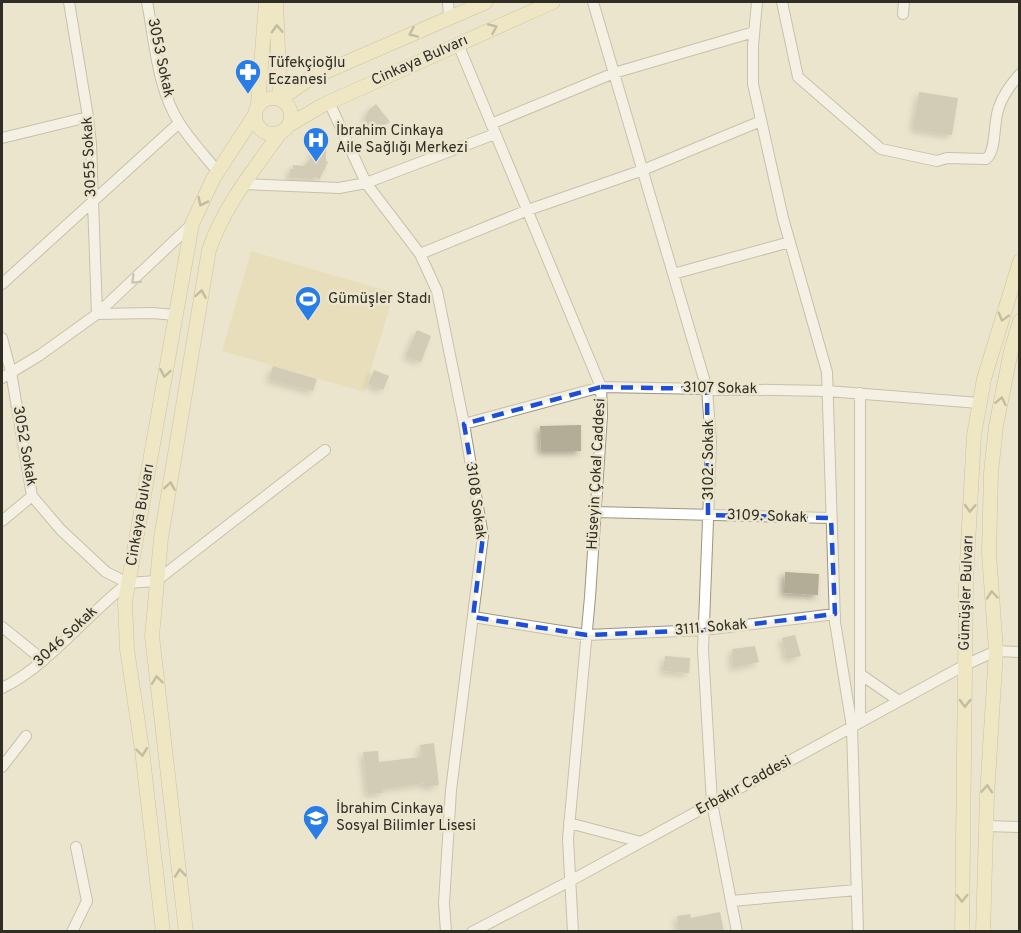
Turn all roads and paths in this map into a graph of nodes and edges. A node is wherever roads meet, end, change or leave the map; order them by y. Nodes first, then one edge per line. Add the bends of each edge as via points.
1 (69, 2) edge
2 (147, 2) edge
3 (266, 2) edge
4 (276, 2) edge
5 (448, 2) edge
6 (486, 2) edge
7 (553, 2) edge
8 (593, 2) edge
9 (756, 2) edge
10 (782, 2) edge
11 (904, 2) edge
12 (903, 14) dead end
13 (449, 17) junction
14 (754, 32) junction
15 (458, 44) junction
16 (614, 73) junction
17 (1020, 74) edge
18 (280, 99) junction
19 (329, 102) junction
20 (256, 110) junction
21 (88, 117) junction
22 (761, 121) junction
23 (179, 123) junction
24 (285, 129) junction
25 (493, 129) junction
26 (2, 138) edge
27 (643, 170) junction
28 (218, 172) junction
29 (366, 183) junction
30 (244, 184) junction
31 (93, 202) junction
32 (528, 210) junction
33 (192, 224) junction
34 (790, 242) junction
35 (420, 254) junction
36 (1020, 261) edge
37 (674, 274) junction
38 (2, 284) edge
39 (97, 314) junction
40 (175, 315) junction
41 (1020, 321) edge
42 (2, 338) edge
43 (6, 375) edge
44 (601, 387) junction
45 (707, 390) junction
46 (827, 391) junction
47 (860, 393) junction
48 (980, 403) junction
49 (464, 424) junction
50 (325, 450) dead end
51 (32, 496) junction
52 (596, 512) junction
53 (708, 515) junction
54 (831, 518) junction
55 (2, 520) edge
56 (156, 580) junction
57 (129, 583) junction
58 (834, 614) junction
59 (473, 617) junction
60 (2, 627) edge
61 (704, 630) junction
62 (587, 635) junction
63 (996, 651) junction
64 (1020, 652) edge
65 (43, 660) junction
66 (965, 665) junction
67 (860, 674) junction
68 (2, 688) edge
69 (899, 701) junction
70 (856, 725) junction
71 (26, 736) dead end
72 (2, 767) edge
73 (712, 803) junction
74 (569, 823) junction
75 (986, 826) junction
76 (1020, 827) edge
77 (641, 842) junction
78 (76, 847) dead end
79 (570, 881) junction
80 (857, 890) junction
81 (731, 901) junction
82 (72, 932) edge
83 (163, 932) edge
84 (186, 932) edge
85 (446, 932) edge
86 (471, 932) edge
87 (573, 932) edge
88 (736, 932) edge
89 (858, 932) edge
90 (962, 932) edge
91 (982, 932) edge

1 - 21 street, 3055 Sokak
2 - 23 street, 3053 Sokak via 163,88
3 - 20 main road
18 -> 4 main road
5 - 13 street
6 - 13 main road, Cinkaya Bulvarı
15 -> 7 main road, Cinkaya Bulvarı
8 - 16 street, 3102. Sokak
9 - 14 street
10 - 17 street via 798,77 881,149 937,161 986,159 992,152 999,107
11 - 12 street
13 -> 18 main road, Cinkaya Bulvarı via 311,78
14 - 16 street
14 - 22 street via 753,84
15 - 19 main road, Cinkaya Bulvarı
15 - 25 street, Hüseyin Çokal Caddesi
16 - 25 street
16 - 27 street, 3102. Sokak
18 - 20 main road via 268,98
18 - 24 main road via 290,110
19 - 24 main road, Cinkaya Bulvarı
19 - 29 street, 3108 Sokak
20 - 24 main road via 262,132
20 - 28 main road, Cinkaya Bulvarı
21 - 26 street
21 - 31 street, 3055 Sokak
22 - 27 street
22 - 34 street
23 - 28 street, 3053 Sokak
23 - 31 street
24 - 30 main road, Cinkaya Bulvarı
25 - 29 street
25 - 32 street, Hüseyin Çokal Caddesi
27 - 32 street
27 - 37 street, 3102. Sokak
28 -> 33 main road, Cinkaya Bulvarı
29 - 30 street via 339,188
29 - 35 street, 3108 Sokak
56 -> 30 main road, Cinkaya Bulvarı via 209,250 217,225
31 - 38 street
31 - 39 street, 3055 Sokak
32 - 35 street
32 - 44 street, Hüseyin Çokal Caddesi
33 -> 39 street
33 - 40 main road, Cinkaya Bulvarı
34 - 37 street
34 - 46 street via 827,372
35 - 49 street, 3108 Sokak via 437,291
36 -> 48 main road, Gümüşler Bulvarı
37 - 45 street, 3102. Sokak
39 - 40 street
39 - 43 street
40 -> 57 main road, Cinkaya Bulvarı
63 -> 41 main road, Gümüşler Bulvarı via 988,553 991,472 996,426
42 - 43 street, 3052 Sokak
43 - 51 street, 3052 Sokak
44 - 45 street, 3107 Sokak
44 - 49 street, 3107 Sokak
44 - 52 street, Hüseyin Çokal Caddesi
45 - 46 street, 3107 Sokak
45 - 53 street, 3102. Sokak via 711,442
46 - 47 street, 3107 Sokak
46 - 54 street
47 - 48 street, 3107 Sokak
47 - 67 street
48 -> 66 main road, Gümüşler Bulvarı via 974,435
49 - 59 street, 3108 Sokak via 483,536
50 - 56 street
51 - 55 street
51 - 57 street, 3052 Sokak via 106,572
52 - 53 street, 3109. Sokak
52 - 62 street, Hüseyin Çokal Caddesi
53 - 54 street, 3109. Sokak
53 - 61 street, 3102. Sokak
54 - 58 street
56 - 57 street
84 -> 56 main road, Cinkaya Bulvarı via 152,636
57 - 65 street, 3046 Sokak via 104,601
57 -> 83 main road, Cinkaya Bulvarı via 125,602 127,649
58 - 61 street, 3111. Sokak
58 - 70 street
59 - 62 street, 3111. Sokak
59 - 85 street, 3108 Sokak via 451,790 444,903
60 - 65 street
61 - 62 street, 3111. Sokak
61 - 73 street, 3102. Sokak
62 - 74 street, Hüseyin Çokal Caddesi
63 - 64 street, Erbakır Caddesi
63 - 66 street, Erbakır Caddesi
75 -> 63 main road, Gümüşler Bulvarı
65 - 68 street, 3046 Sokak
66 - 69 street, Erbakır Caddesi
66 -> 90 main road, Gümüşler Bulvarı
67 - 69 street
67 - 70 street
69 - 70 street, Erbakır Caddesi
70 - 73 street, Erbakır Caddesi
70 - 80 street
71 - 72 street
73 - 77 street, Erbakır Caddesi
73 - 81 street, 3102. Sokak
74 - 77 street
74 - 79 street, Hüseyin Çokal Caddesi
75 - 76 street
75 - 91 main road, Gümüşler Bulvarı
77 - 79 street, Erbakır Caddesi
78 - 82 street via 87,901
79 - 86 street, Erbakır Caddesi
79 - 87 street, Hüseyin Çokal Caddesi
80 - 81 street
80 - 89 street
81 - 88 street, 3102. Sokak

